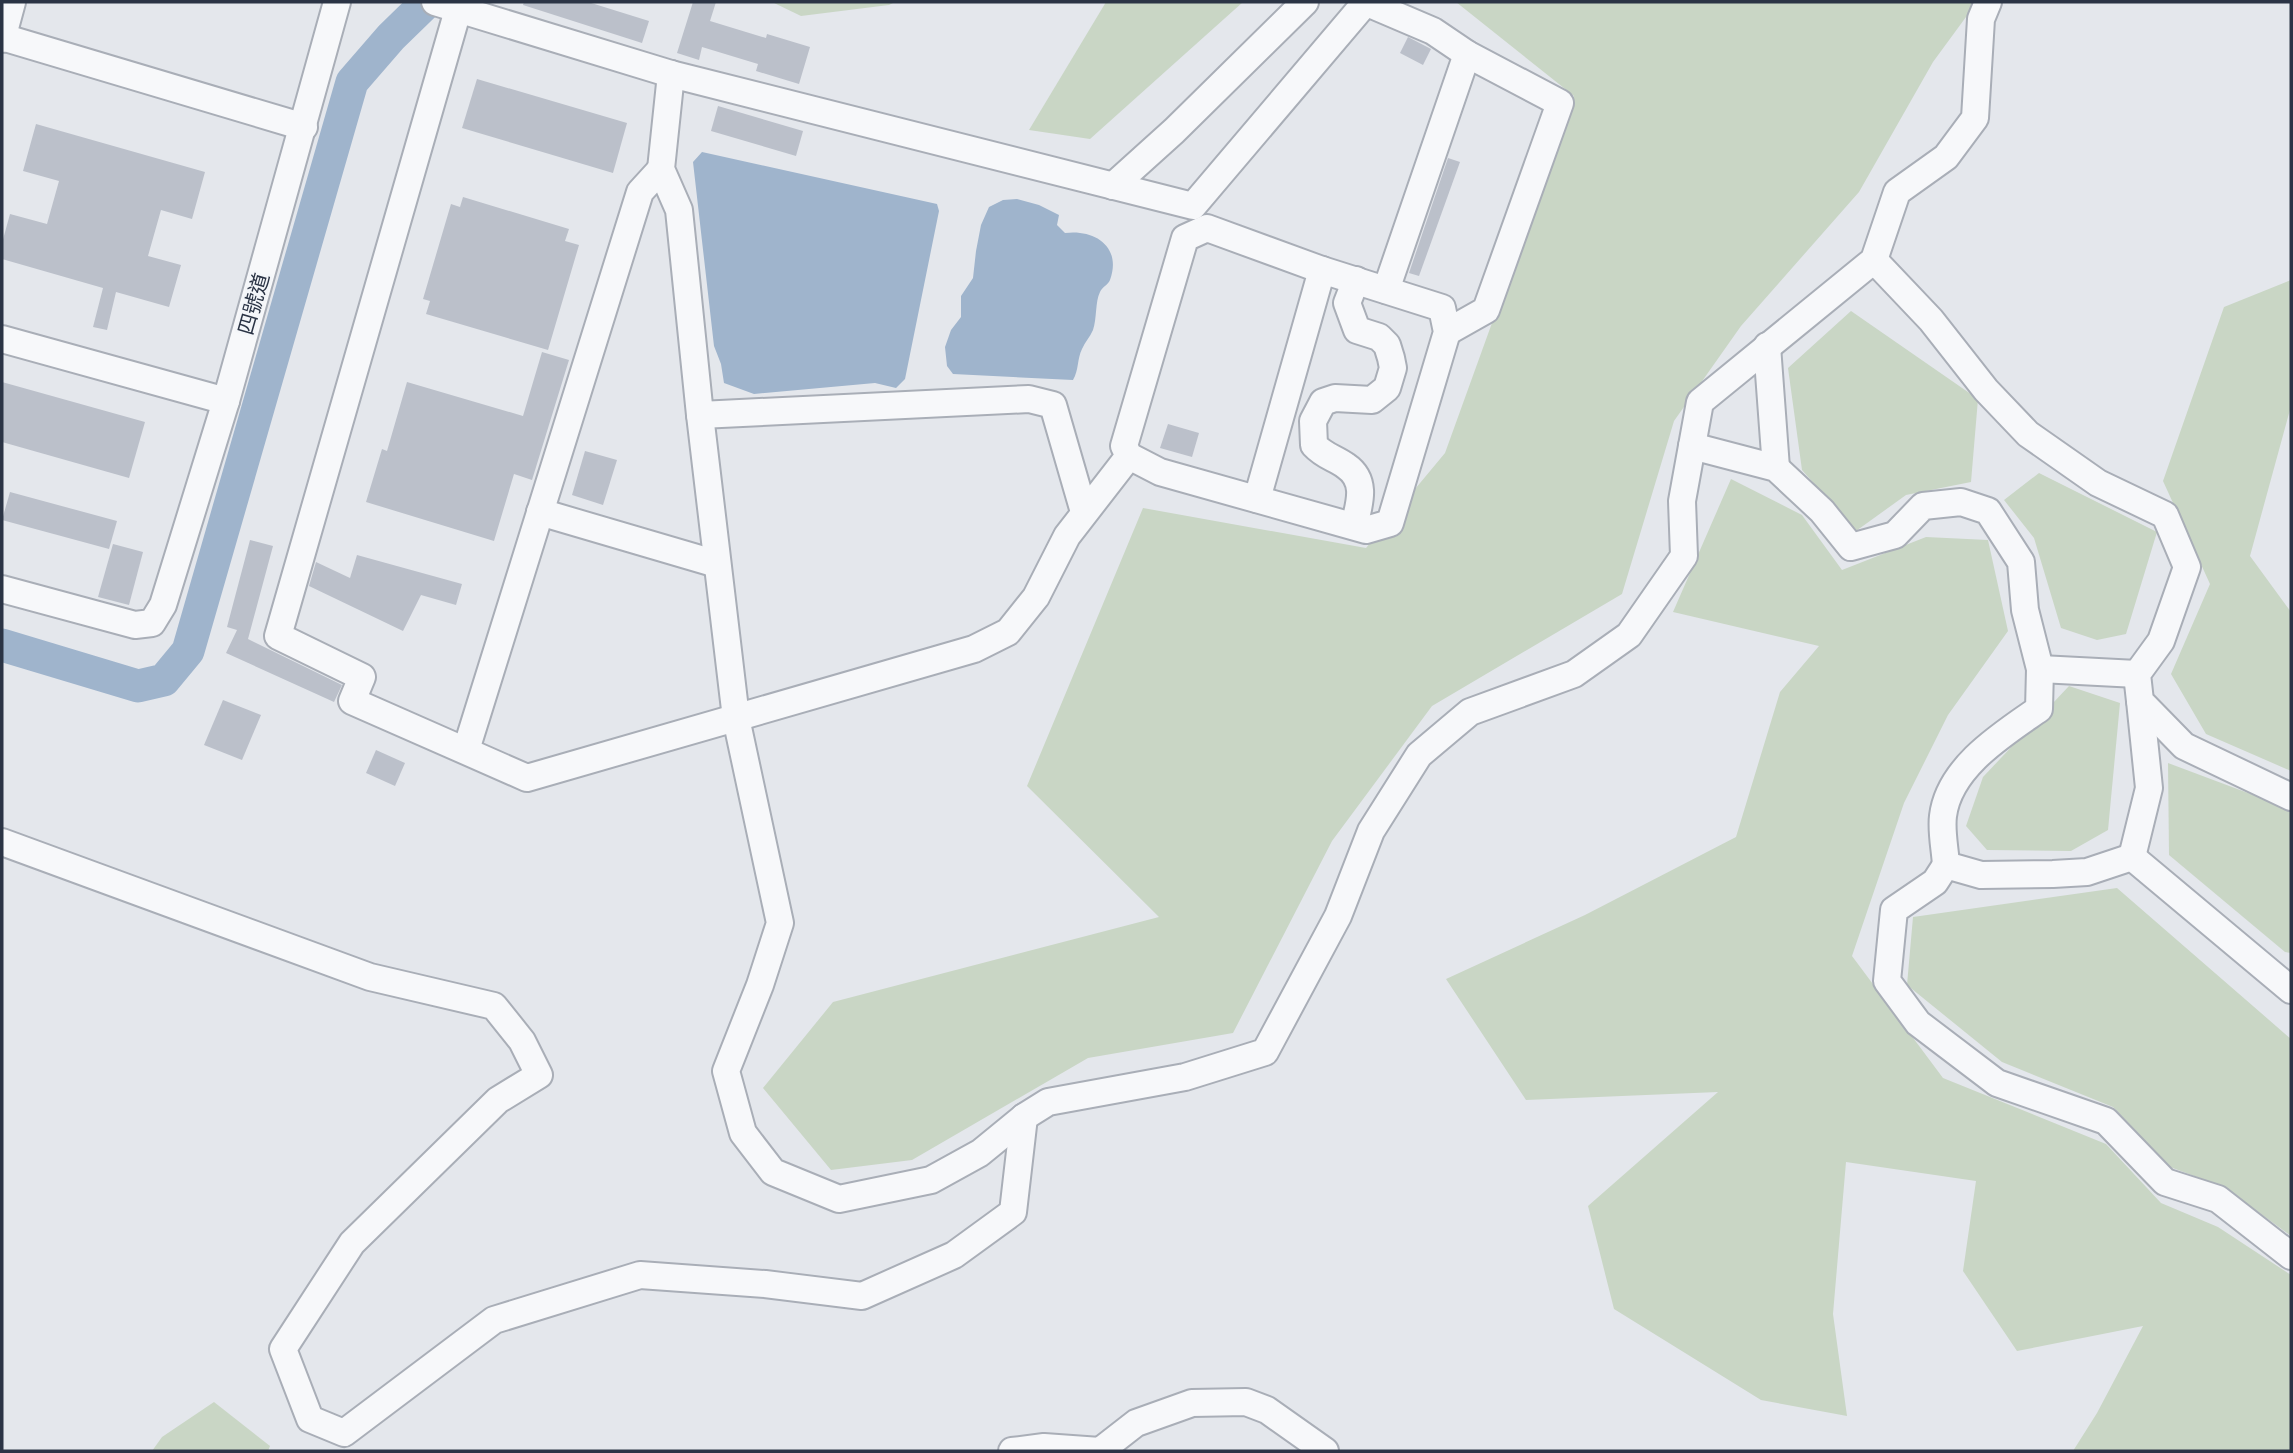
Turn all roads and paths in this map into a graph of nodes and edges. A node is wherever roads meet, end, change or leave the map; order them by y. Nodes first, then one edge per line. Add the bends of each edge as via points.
1 (12, 2) edge
2 (337, 2) edge
3 (1305, 2) edge
4 (1366, 2) edge
5 (1988, 2) edge
6 (446, 6) edge
7 (2, 38) edge
8 (1467, 54) junction
9 (671, 74) junction
10 (304, 127) junction
11 (661, 169) junction
12 (1113, 186) junction
13 (1192, 206) junction
14 (1208, 228) junction
15 (1874, 260) junction
16 (1322, 270) junction
17 (1356, 280) junction
18 (1386, 290) junction
19 (1447, 332) junction
20 (2, 339) edge
21 (1766, 346) junction
22 (226, 401) junction
23 (700, 415) junction
24 (1692, 446) junction
25 (1129, 456) junction
26 (1776, 468) junction
27 (1257, 499) junction
28 (540, 512) junction
29 (1084, 512) junction
30 (1354, 526) junction
31 (718, 564) junction
32 (2, 589) edge
33 (2040, 669) junction
34 (2137, 674) junction
35 (2140, 702) junction
36 (736, 718) junction
37 (466, 750) junction
38 (2291, 797) edge
39 (2, 842) edge
40 (2132, 857) junction
41 (1945, 865) junction
42 (2291, 990) edge
43 (1024, 1117) junction
44 (2291, 1256) edge
45 (1012, 1451) edge
46 (1100, 1451) edge
47 (1325, 1451) edge

1 - 7 street
2 - 10 street, 四號道
3 - 12 street
4 - 8 street via 1433,31
4 - 13 street
5 - 15 street via 1981,19 1975,118 1946,157 1897,192
6 - 9 street
6 - 37 street via 278,636 362,677 352,701
7 - 10 street
8 - 18 street
8 - 19 street via 1560,103 1486,310
9 - 11 street
9 - 12 street
10 - 22 street, 四號道
11 - 23 street via 679,210
11 - 28 street via 640,192
12 - 13 street
13 - 14 street
14 - 16 street
14 - 25 street via 1185,238 1124,446
15 - 21 street
15 - 34 street via 2028,434 2098,483 2165,515 2187,566 2161,641
16 - 17 street
16 - 27 street
17 - 18 street
17 - 30 street via 1347,303 1357,330 1379,337 1387,345 1392,368 1387,388 1372,400 1335,398 1323,402 1313,421 1314,446 1357,477 1361,494
18 - 19 street via 1442,308
19 - 30 street via 1390,523 1366,530
20 - 22 street
21 - 24 street via 1700,402
21 - 26 street
22 - 32 street, 四號道 via 163,605 152,623 135,625
23 - 29 street via 1029,399 1053,405
23 - 31 street
24 - 26 street
24 - 43 street via 1682,501 1684,556 1629,635 1574,674 1470,712 1419,755 1371,831 1338,916 1265,1052 1185,1077 1048,1101
25 - 27 street via 1160,472
25 - 29 street
26 - 33 street via 1822,511 1851,547 1895,535 1923,506 1961,502 1988,511 2021,562 2025,610
27 - 30 street
28 - 31 street
28 - 37 street
29 - 36 street via 1036,597 1008,632 975,649
31 - 36 street
33 - 34 street
33 - 41 street via 2039,709 1995,739 1957,777 1943,815
34 - 35 street
35 - 38 street via 2185,746
35 - 40 street via 2149,788
36 - 37 street via 527,778
36 - 43 street via 780,923 726,1071 743,1133 774,1172 839,1199 931,1180 980,1153
39 - 43 street via 370,977 494,1006 522,1041 539,1075 498,1100 352,1243 283,1349 310,1419 344,1433 494,1320 640,1275 862,1296 954,1255 1013,1212
40 - 41 street via 2087,872 2053,874 1981,875
40 - 42 street
41 - 44 street via 1935,882 1894,910 1887,981 1918,1023 1997,1083 2106,1121 2165,1182 2218,1199
45 - 46 street via 1044,1447
46 - 47 street via 1136,1423 1192,1403 1246,1402 1266,1410

